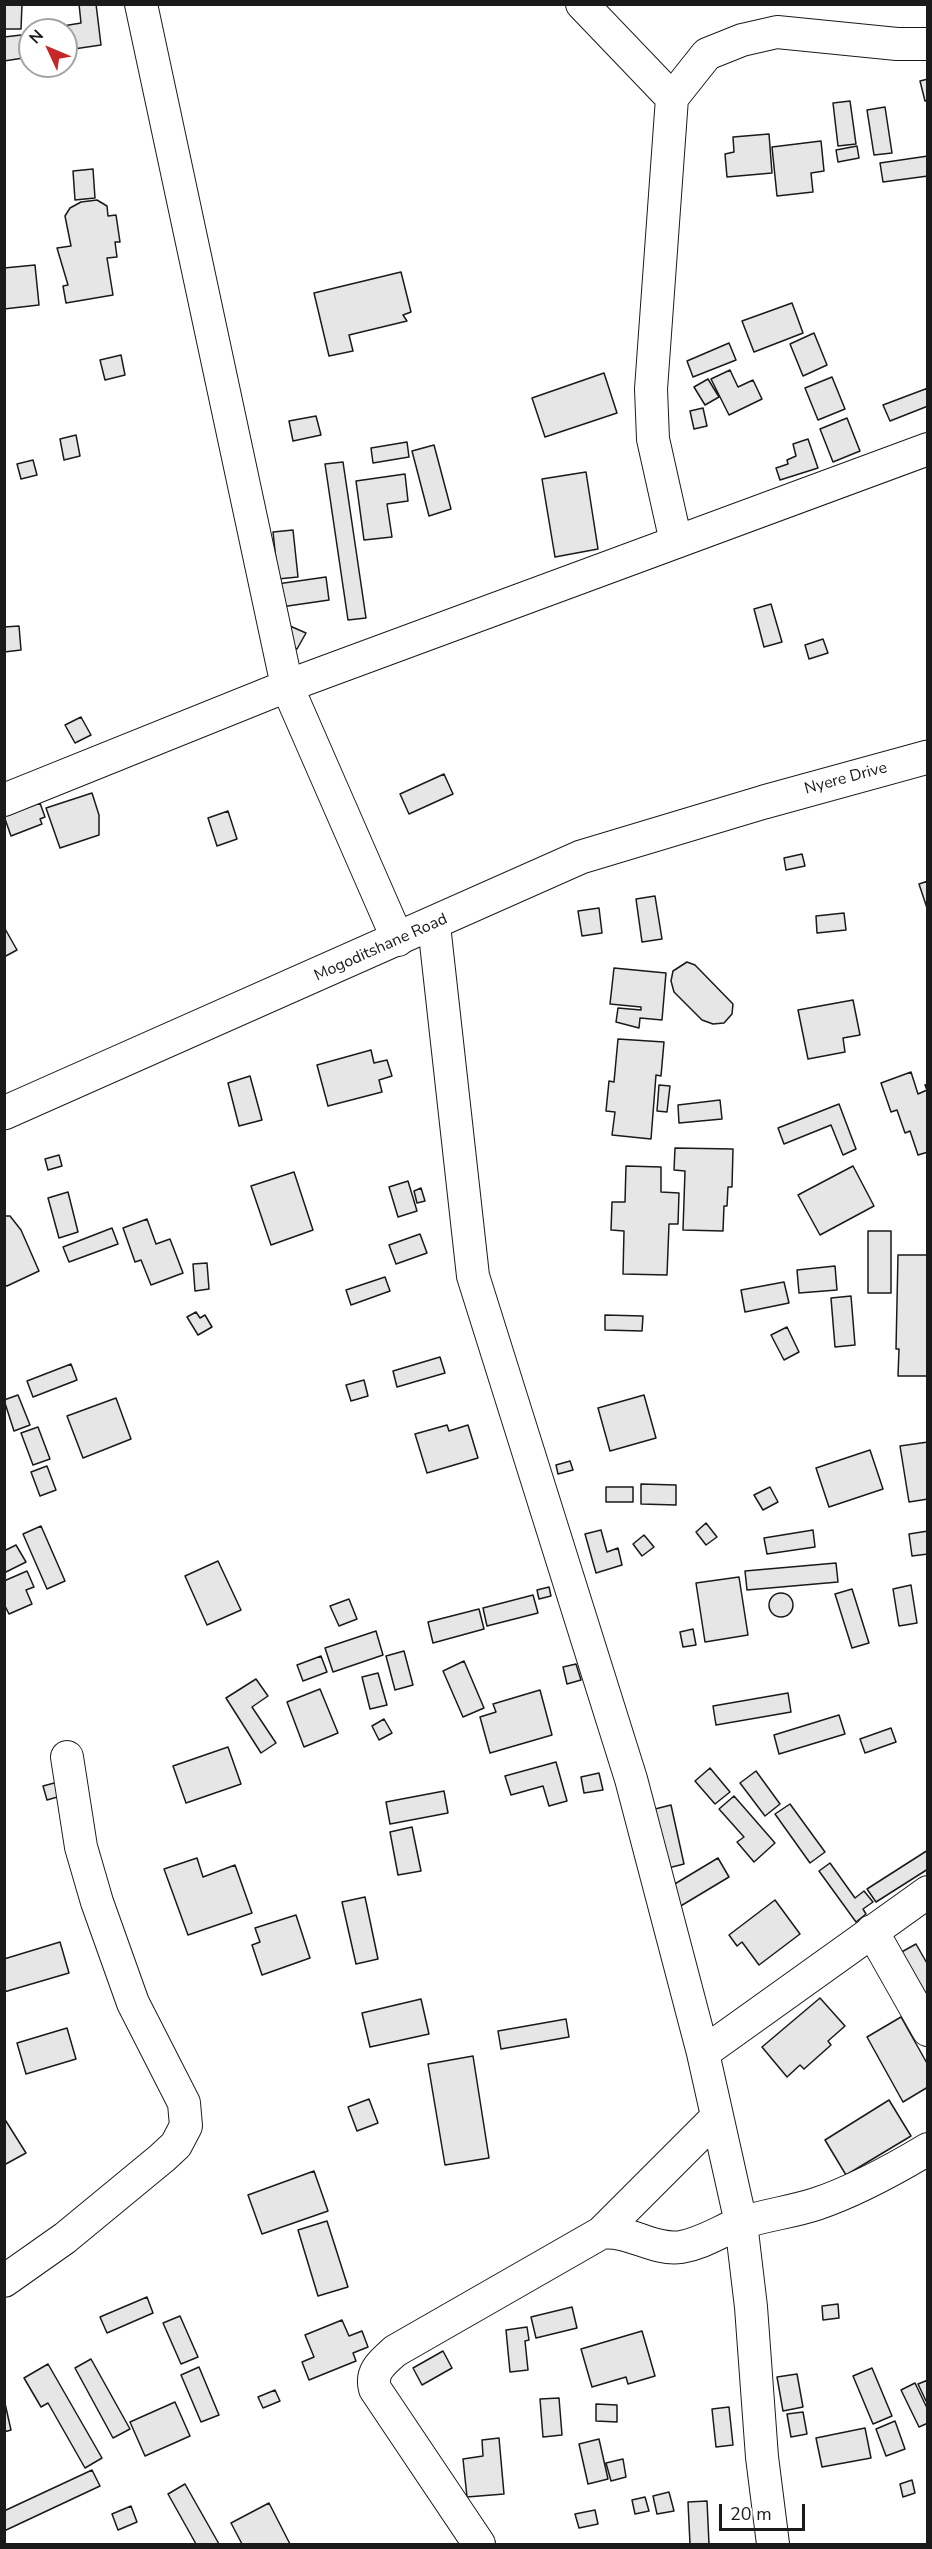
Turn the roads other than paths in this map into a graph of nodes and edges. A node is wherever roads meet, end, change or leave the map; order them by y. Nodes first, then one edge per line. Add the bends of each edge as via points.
1 (141, 4) edge
2 (582, 4) edge
3 (927, 44) edge
4 (672, 98) junction
5 (927, 449) edge
6 (676, 542) junction
7 (288, 686) junction
8 (927, 757) edge
9 (4, 800) edge
10 (764, 802) joint
11 (434, 925) junction
12 (399, 940) junction
13 (4, 1113) edge
14 (67, 1758) dead end
15 (927, 1892) edge
16 (872, 1932) junction
17 (927, 2031) edge
18 (703, 2053) junction
19 (717, 2117) junction
20 (927, 2149) edge
21 (741, 2223) junction
22 (602, 2233) junction
23 (4, 2281) edge
24 (479, 2544) edge
25 (773, 2544) edge

1 - 7 street
2 - 4 street
3 - 4 street via 777,32 707,54
4 - 6 street via 651,388 653,439
5 - 6 street
6 - 7 street
7 - 9 street
7 - 12 street
8 - 10 main road, Nyere Drive
10 - 11 main road, Mogoditshane Road via 581,857
11 - 12 main road, Mogoditshane Road
11 - 18 street via 473,1276 630,1779
12 - 13 main road, Mogoditshane Road
14 - 23 street via 81,1847 97,1902 133,2003 184,2103 186,2126 176,2145 162,2158 65,2238
15 - 16 street
16 - 17 street
16 - 18 street
18 - 19 street
19 - 21 street
19 - 22 street
20 - 21 street via 818,2204
21 - 22 street via 706,2241 680,2247 658,2247 613,2231
21 - 25 street
22 - 24 street via 395,2350 372,2378 387,2409

